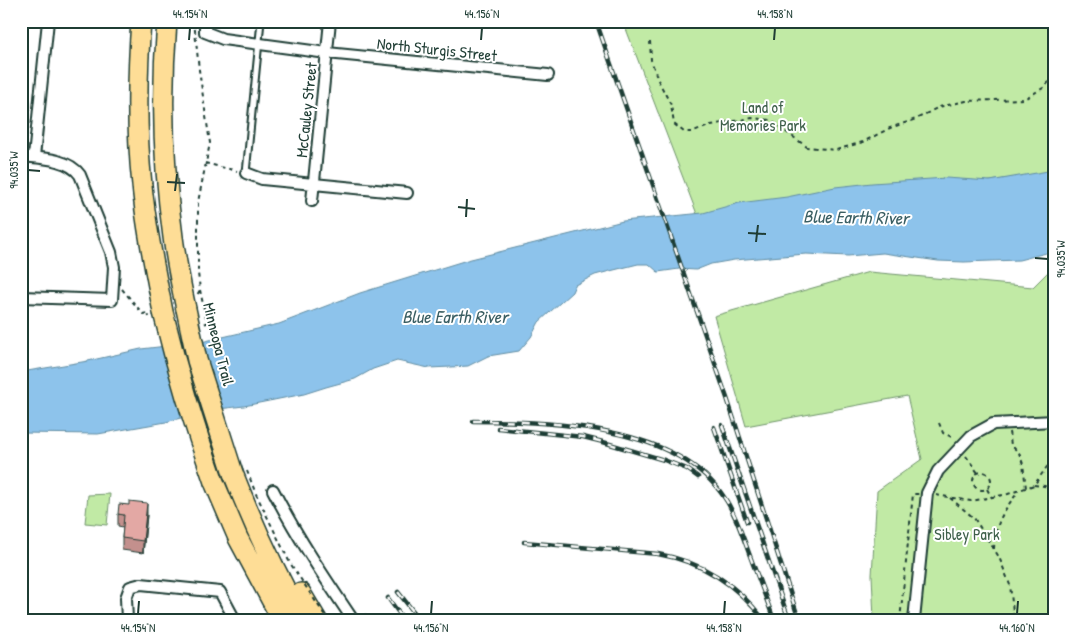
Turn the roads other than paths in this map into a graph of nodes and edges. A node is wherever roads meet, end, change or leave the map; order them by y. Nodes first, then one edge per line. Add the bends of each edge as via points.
1 (48, 21) edge
2 (134, 21) edge
3 (141, 21) edge
4 (167, 21) edge
5 (261, 21) edge
6 (330, 21) edge
7 (205, 26) edge
8 (259, 42) junction
9 (327, 53) junction
10 (138, 71) junction
11 (548, 75) dead end
12 (21, 156) edge
13 (34, 157) junction
14 (246, 173) joint
15 (314, 184) junction
16 (407, 193) dead end
17 (312, 201) dead end
18 (21, 297) edge
19 (1054, 421) edge
20 (273, 490) dead end
21 (244, 502) junction
22 (238, 538) junction
23 (127, 620) edge
24 (235, 620) edge
25 (272, 620) edge
26 (282, 620) edge
27 (302, 620) edge
28 (318, 620) edge
29 (353, 620) edge
30 (914, 620) edge

1 - 13 street
2 - 10 highway
3 - 10 highway
4 - 21 highway, bridge via 164,98 173,237 193,309 197,360 214,417 239,471
5 - 8 lane
6 - 9 street, McCauley Street
7 - 8 street, North Sturgis Street via 224,38
8 - 9 street, North Sturgis Street
8 - 14 lane
9 - 11 street, North Sturgis Street
9 - 15 street, McCauley Street
10 - 22 highway, bridge via 142,185 157,318 214,482
12 - 13 street
13 - 18 street via 70,164 80,175 111,252 114,267 112,300
14 - 15 street via 262,179
15 - 16 street
15 - 17 street, McCauley Street
19 - 30 street via 993,424 971,436 938,471 927,493
20 - 29 street via 286,517
21 - 27 highway via 279,579
21 - 28 highway
22 - 25 highway
22 - 26 highway
23 - 24 street via 126,598 130,587 141,584 220,592

